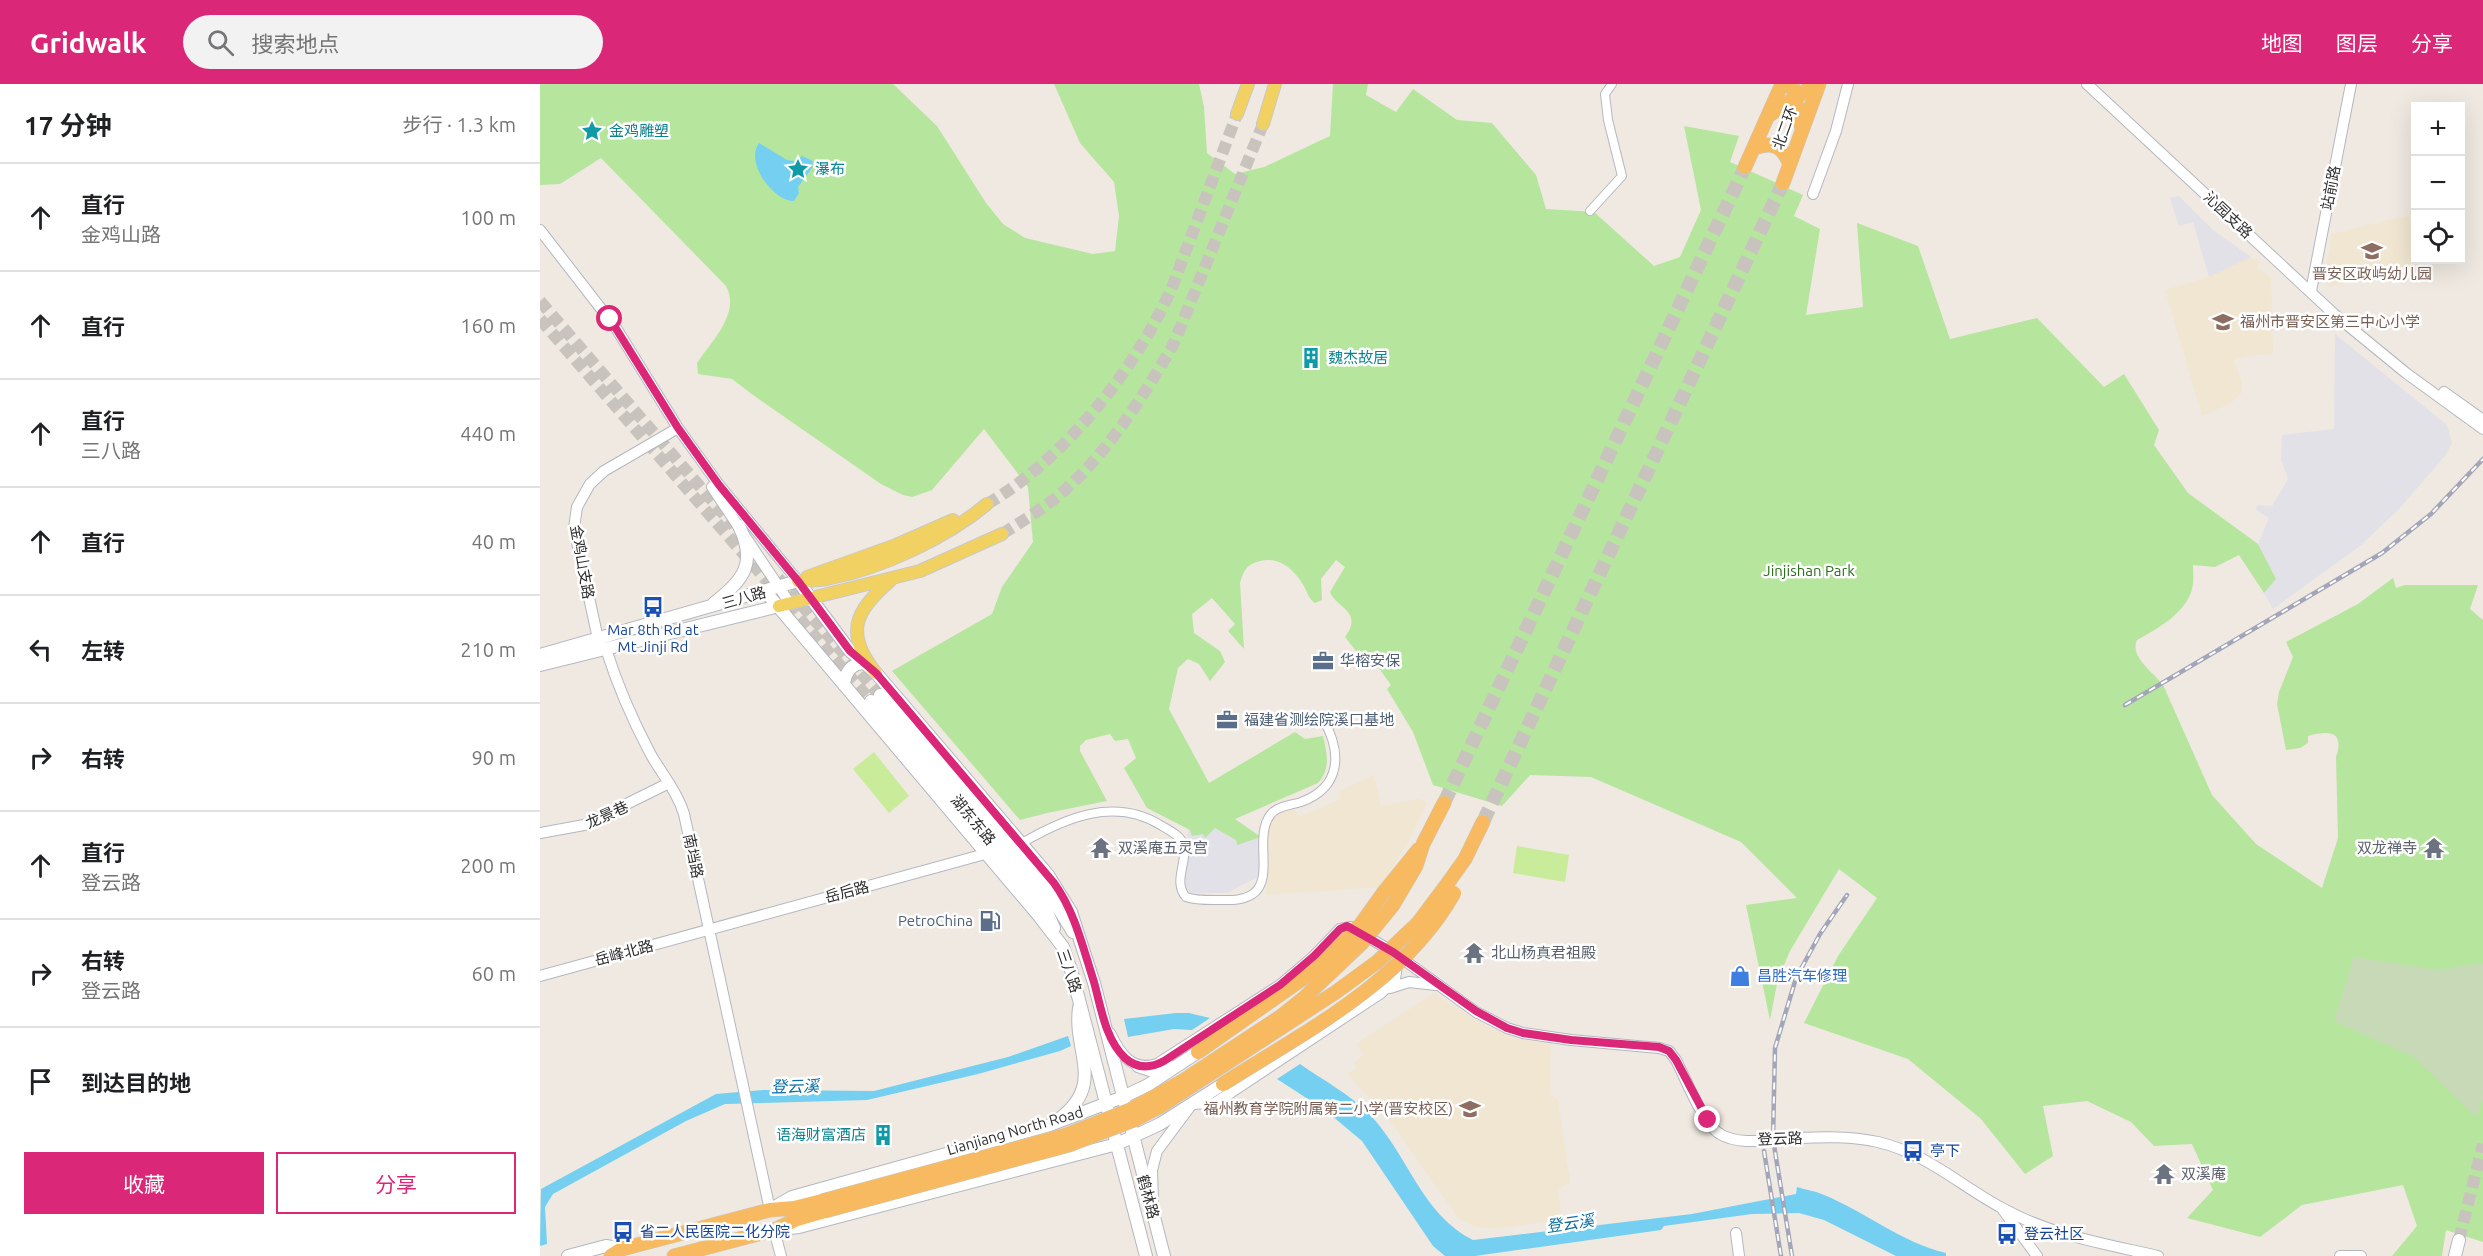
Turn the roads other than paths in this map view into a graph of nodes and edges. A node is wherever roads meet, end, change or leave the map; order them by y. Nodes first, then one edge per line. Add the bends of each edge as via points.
1 (1248, 84) edge
2 (1275, 84) edge
3 (1612, 84) edge
4 (1782, 84) edge
5 (1792, 84) edge
6 (1817, 84) edge
7 (1848, 84) edge
8 (2088, 84) edge
9 (2351, 84) edge
10 (1795, 98) junction
11 (1238, 114) tunnel mouth
12 (1767, 117) junction
13 (1263, 124) tunnel mouth
14 (1802, 131) junction
15 (1754, 148) junction
16 (1790, 164) junction
17 (1745, 167) tunnel mouth
18 (1783, 183) tunnel mouth
19 (1813, 194) dead end
20 (1590, 211) dead end
21 (540, 231) edge
22 (2311, 291) junction
23 (2371, 344) junction
24 (2483, 420) edge
25 (678, 428) junction
26 (2483, 429) edge
27 (987, 504) tunnel mouth
28 (740, 526) junction
29 (1002, 534) tunnel mouth
30 (892, 578) junction
31 (798, 581) junction
32 (779, 588) junction
33 (765, 591) junction
34 (810, 598) junction
35 (784, 604) junction
36 (707, 608) junction
37 (602, 644) junction
38 (540, 655) edge
39 (865, 663) junction
40 (540, 666) edge
41 (876, 673) junction
42 (844, 685) junction
43 (1323, 719) dead end
44 (669, 783) junction
45 (1444, 803) tunnel mouth
46 (1484, 822) tunnel mouth
47 (540, 832) edge
48 (1022, 843) junction
49 (1423, 844) junction
50 (985, 854) junction
51 (1450, 890) junction
52 (709, 930) junction
53 (1063, 947) junction
54 (1082, 948) junction
55 (1398, 956) junction
56 (540, 976) edge
57 (1439, 986) junction
58 (1381, 993) junction
59 (1080, 1001) junction
60 (1103, 1019) junction
61 (1198, 1052) joint
62 (1185, 1061) junction
63 (1138, 1066) junction
64 (1223, 1084) joint
65 (1123, 1097) junction
66 (1192, 1104) junction
67 (1106, 1105) junction
68 (1050, 1125) junction
69 (1133, 1137) junction
70 (1117, 1144) junction
71 (823, 1206) junction
72 (2001, 1208) junction
73 (770, 1210) junction
74 (1155, 1220) junction
75 (774, 1230) junction
76 (1737, 1233) dead end
77 (2459, 1240) tunnel mouth
78 (616, 1252) edge
79 (568, 1256) edge
80 (674, 1256) edge
81 (781, 1256) edge
82 (1146, 1256) edge
83 (1164, 1256) edge
84 (1739, 1256) edge
85 (2037, 1256) edge
86 (2158, 1256) edge
87 (2340, 1256) edge
88 (2361, 1256) edge
89 (2455, 1256) edge

1 - 11 main road
2 - 13 main road
3 - 20 street via 1605,94 1622,176
4 - 12 highway, 北二环
5 - 10 highway
6 - 10 highway
6 - 14 highway, 北二环
7 - 19 street
8 - 22 street, 沁园支路
9 - 22 street, 站前路
10 - 12 highway
10 - 14 highway
12 - 15 highway, 北二环
14 - 16 highway, 北二环
15 - 16 highway via 1773,144 1780,147
15 - 17 highway, 北二环
16 - 18 highway, 北二环
21 - 25 street via 616,328
22 - 23 street, 沁园支路
23 - 24 street, 沁园支路
23 - 26 street, 沁园支路
25 - 28 street via 686,450
25 - 31 street
25 - 37 street, 金鸡山支路 via 604,471 590,484 577,507 574,528
27 - 31 main road via 955,528 894,557 830,579
28 - 32 street
28 - 36 main road via 747,548 746,568 735,585
29 - 30 main road via 920,571
30 - 34 main road
30 - 41 main road via 865,604 856,628 861,652
31 - 32 main road, 三八路
31 - 34 main road, 三八路
32 - 33 main road, 三八路
32 - 35 street
33 - 35 main road
33 - 36 main road, 三八路
34 - 35 main road
34 - 39 main road, 三八路 via 850,651
35 - 37 main road, 三八路
35 - 42 main road, 三八路
36 - 37 main road, 三八路
37 - 38 main road, 三八路
37 - 40 main road, 三八路
37 - 44 street, 南垱路 via 640,732
39 - 41 main road, 三八路
39 - 42 main road via 850,669
41 - 48 main road, 三八路
42 - 50 main road, 三八路
43 - 48 street via 1334,744 1332,778 1310,798 1270,814 1265,829 1263,880 1250,896 1231,900 1186,897 1180,886 1184,850 1180,838 1137,813 1087,814
44 - 47 street, 龙景巷 via 584,825
44 - 52 street, 南垱路 via 684,814
45 - 49 highway, Lianjiang North Road
46 - 51 highway
48 - 54 main road, 三八路 via 1064,898
49 - 61 highway, bridge via 1360,924 1315,969
49 - 71 highway, Lianjiang North Road, bridge via 1416,866 1393,905 1362,943 1280,1017 1181,1082 1138,1106 1066,1135
50 - 52 street, 岳后路
50 - 53 main road, 三八路
51 - 64 highway, bridge via 1443,912 1387,973
51 - 71 highway, Lianjiang North Road, bridge via 1377,962 1336,992 1134,1120 1069,1145
52 - 56 street, 岳峰北路
52 - 73 street, 南垱路
53 - 54 main road, 湖东东路 via 1032,890 875,698 1037,879
53 - 59 main road, 三八路
54 - 60 main road, 三八路
55 - 57 street
55 - 58 street via 1395,979
55 - 63 street via 1351,927 1343,927 1280,985 1157,1064
57 - 58 street via 1408,981
57 - 72 street, 登云路 via 1516,1031 1669,1051 1708,1120 1725,1137 1852,1138 1889,1145 1936,1165
58 - 66 street via 1215,1103
59 - 67 main road, 三八路
59 - 68 main road via 1077,1025 1085,1080 1076,1102
60 - 63 street via 1120,1052
60 - 65 main road, 三八路
61 - 62 main road
62 - 63 main road via 1164,1069
62 - 65 main road
64 - 66 main road
65 - 67 main road
65 - 69 main road, 鹤林路
66 - 69 main road
66 - 74 street via 1154,1160
67 - 68 main road
67 - 70 main road, 三八路
68 - 73 main road via 792,1197
69 - 70 main road
69 - 74 main road, 鹤林路
70 - 75 main road via 799,1227
70 - 82 main road, 三八路
71 - 73 highway, Lianjiang North Road
71 - 75 highway, Lianjiang North Road
72 - 85 street
72 - 86 street, 登云路 via 2062,1233
73 - 78 highway, Lianjiang North Road
74 - 83 main road, 鹤林路
75 - 80 highway, Lianjiang North Road
75 - 81 street
76 - 84 street
77 - 89 main road
78 - 79 main road via 606,1246
87 - 88 street

